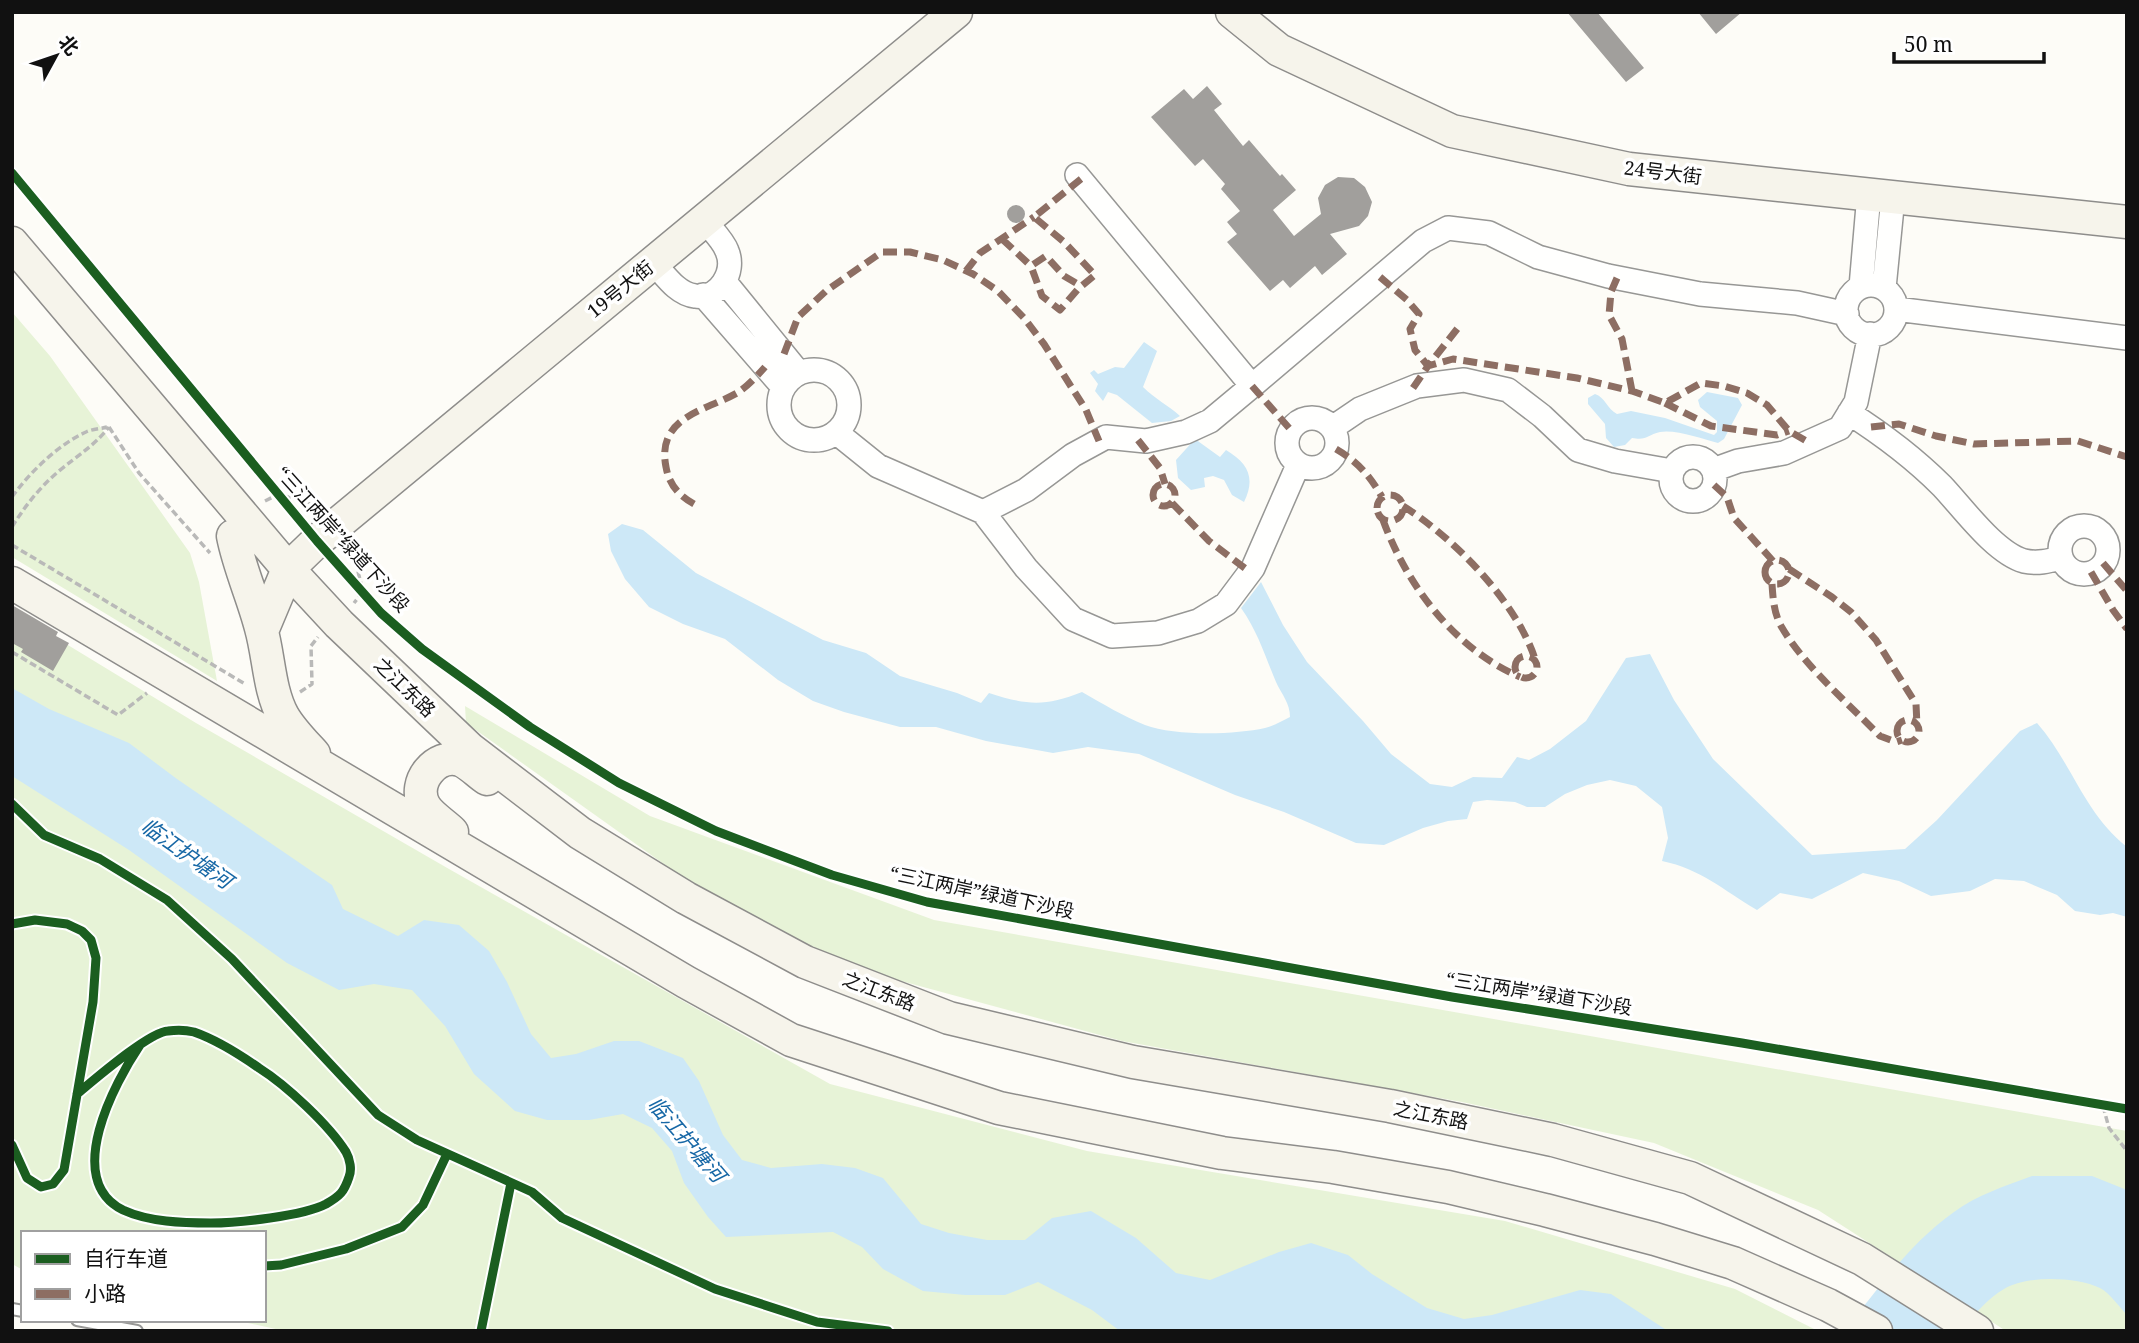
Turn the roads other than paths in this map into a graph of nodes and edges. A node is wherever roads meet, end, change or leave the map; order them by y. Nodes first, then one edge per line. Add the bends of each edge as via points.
1 (956, 12) edge
2 (1232, 12) edge
3 (1077, 175) dead end
4 (1881, 196) junction
5 (704, 220) junction
6 (2127, 222) edge
7 (12, 243) edge
8 (653, 262) junction
9 (12, 271) edge
10 (725, 282) junction
11 (1861, 287) junction
12 (1884, 288) junction
13 (703, 296) junction
14 (1896, 309) junction
15 (1847, 314) junction
16 (1870, 334) junction
17 (2127, 338) edge
18 (791, 380) junction
19 (1252, 386) junction
20 (1849, 413) junction
21 (1332, 428) junction
22 (836, 433) junction
23 (1298, 465) junction
24 (1713, 470) junction
25 (1672, 471) junction
26 (983, 512) junction
27 (219, 541) junction
28 (2117, 543) edge
29 (2062, 558) junction
30 (288, 569) junction
31 (12, 583) edge
32 (262, 631) junction
33 (334, 774) junction
34 (612, 853) junction
35 (488, 865) junction
36 (89, 1322) edge
37 (137, 1331) edge
38 (1876, 1331) edge
39 (1978, 1331) edge

1 - 5 main road, 19号大街
2 - 4 main road, 24号大街 via 1279,50 1452,131 1629,169
3 - 19 street
4 - 6 main road, 24号大街
4 - 11 street
4 - 12 street
5 - 8 main road, 19号大街
5 - 10 street via 727,250 730,268
7 - 30 main road, 之江东路
8 - 13 street via 677,289
8 - 30 main road, 19号大街
9 - 27 main road
10 - 13 street
10 - 18 street
11 - 12 street
11 - 15 street via 1849,298
12 - 14 street
13 - 18 street
14 - 16 street via 1886,330
14 - 17 street
15 - 16 street via 1855,328
15 - 19 street via 1608,276 1538,257 1489,233 1448,228 1423,241
16 - 20 street via 1856,402
18 - 22 street via 779,399 779,411 791,432 814,441
18 - 22 street via 811,370 841,382 850,403 849,414
19 - 26 street via 1210,421 1186,432 1146,441 1106,437
20 - 24 street via 1840,428 1810,443
20 - 29 street via 1909,456 1998,545 2023,561
21 - 23 street via 1337,444 1331,461 1315,469
21 - 23 street via 1310,418 1290,429 1286,445
21 - 25 street via 1360,409 1417,386 1464,380 1508,390 1578,450
22 - 26 street via 878,466
23 - 26 street via 1253,568 1226,604 1198,621 1158,632 1112,636 1073,619
24 - 25 street via 1696,457 1682,460
24 - 25 street via 1712,491 1693,501 1675,492
27 - 30 main road
27 - 32 main road
28 - 29 street via 2091,572 2072,570
28 - 29 street via 2091,527 2076,527 2064,536
30 - 32 main road
30 - 34 main road, 之江东路 via 470,749
31 - 33 main road
32 - 33 main road via 283,716
33 - 35 main road
34 - 35 main road via 590,852 461,761 434,763 421,788 424,805
34 - 39 main road, 之江东路 via 805,962 949,1018 1133,1062 1390,1106 1553,1140 1690,1178 1862,1259
35 - 38 main road via 791,1040 875,1069 999,1108 1222,1153 1448,1187 1545,1210 1733,1263
36 - 37 lane

